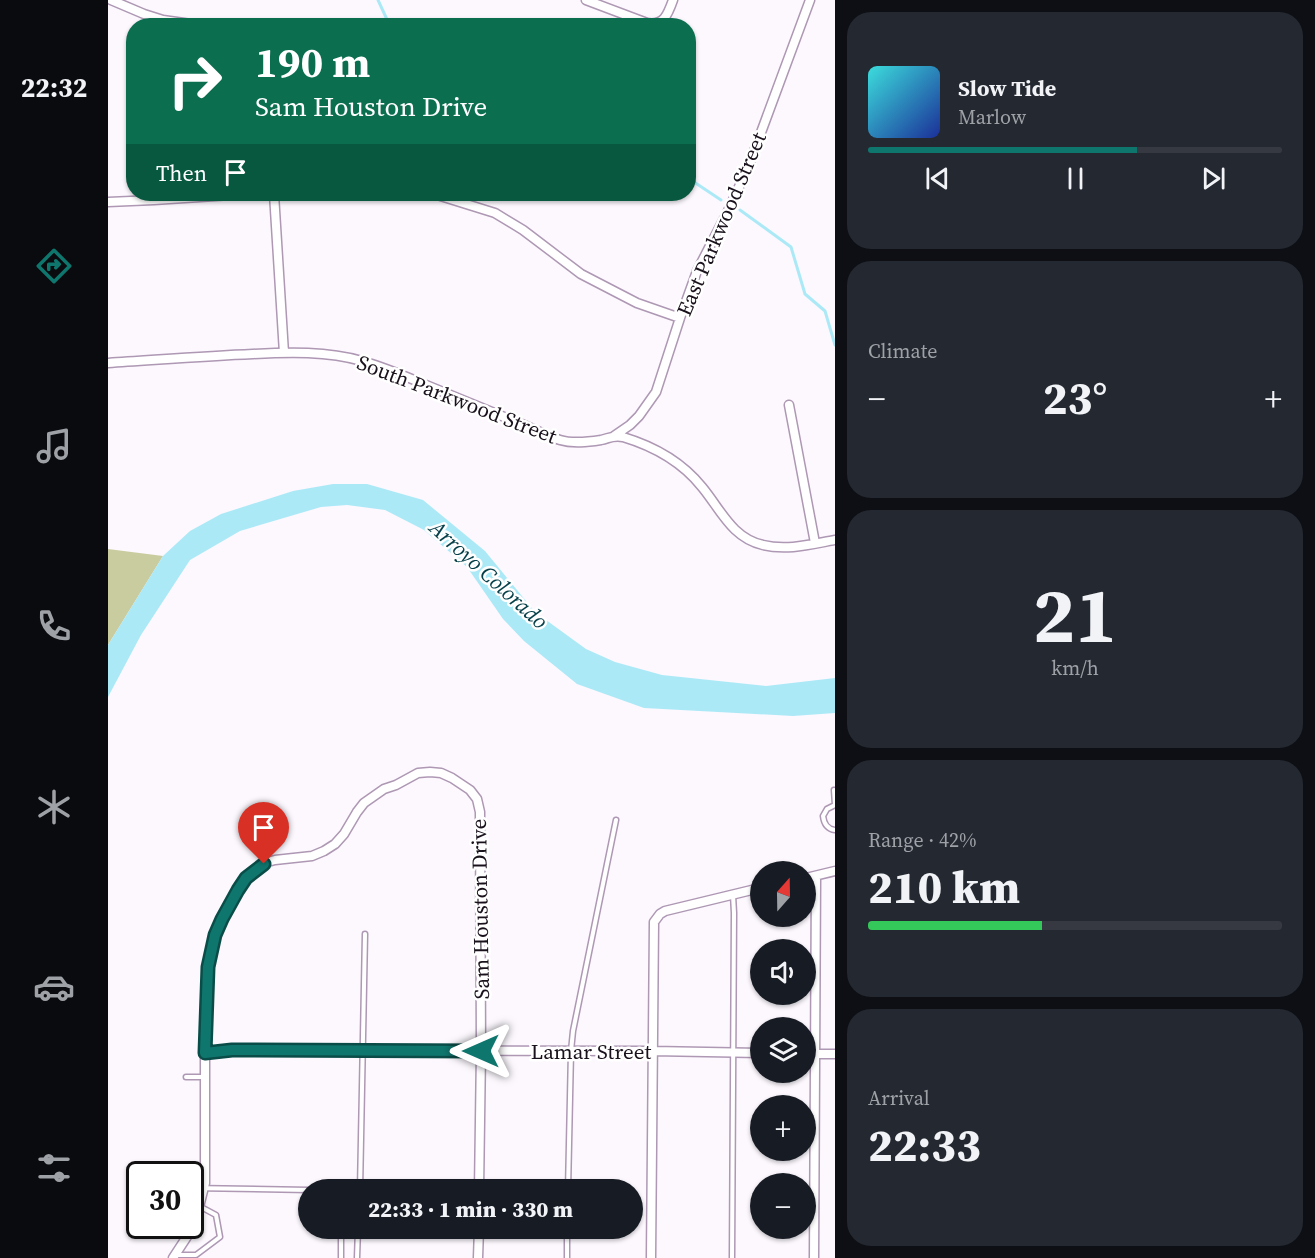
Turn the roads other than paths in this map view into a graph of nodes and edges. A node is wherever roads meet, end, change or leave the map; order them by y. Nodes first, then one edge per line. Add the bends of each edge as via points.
1 (111, 0) edge
2 (586, 0) edge
3 (674, 0) edge
4 (810, 0) edge
5 (157, 18) edge
6 (634, 18) edge
7 (666, 18) edge
8 (131, 201) edge
9 (274, 201) edge
10 (456, 201) edge
11 (108, 202) edge
12 (680, 318) junction
13 (284, 352) junction
14 (108, 363) edge
15 (789, 405) dead end
16 (614, 435) junction
17 (835, 540) edge
18 (815, 543) junction
19 (834, 790) edge
20 (835, 805) edge
21 (616, 820) dead end
22 (835, 830) edge
23 (835, 871) edge
24 (816, 876) edge
25 (750, 891) edge
26 (733, 895) junction
27 (814, 927) edge
28 (366, 934) dead end
29 (811, 1017) edge
30 (363, 1051) junction
31 (481, 1051) junction
32 (571, 1051) junction
33 (653, 1052) junction
34 (205, 1053) junction
35 (733, 1053) junction
36 (750, 1053) edge
37 (816, 1054) edge
38 (835, 1054) edge
39 (186, 1077) dead end
40 (206, 1077) junction
41 (811, 1083) edge
42 (204, 1179) edge
43 (360, 1179) edge
44 (479, 1179) edge
45 (568, 1179) edge
46 (204, 1189) edge
47 (298, 1190) edge
48 (204, 1209) edge
49 (186, 1239) edge
50 (341, 1239) edge
51 (358, 1239) edge
52 (479, 1239) edge
53 (567, 1239) edge
54 (175, 1256) edge
55 (340, 1258) edge
56 (357, 1258) edge
57 (478, 1258) edge
58 (567, 1258) edge
59 (651, 1258) edge
60 (732, 1258) edge
61 (814, 1258) edge

1 - 5 street
2 - 6 street
3 - 7 street
4 - 12 street, East Parkwood Street via 749,165 697,271
8 - 11 street
9 - 13 street
10 - 12 street via 495,213 581,273 637,303
12 - 16 street, East Parkwood Street via 656,392 639,416
13 - 14 street, South Parkwood Street
13 - 16 street, South Parkwood Street via 362,361 564,441 593,441
15 - 18 street
16 - 18 street via 656,450 680,464 703,488 722,517 747,539 779,547
17 - 18 street
19 - 20 lane
20 - 22 lane via 823,816 825,825
21 - 32 lane
23 - 24 street
25 - 26 street
26 - 33 street via 666,911 654,922
26 - 35 lane
27 - 29 street
28 - 30 lane
30 - 31 street, Lamar Street
30 - 34 street, Lamar Street
30 - 43 lane
31 - 32 street, Lamar Street
31 - 34 street, Sam Houston Drive via 480,812 470,790 441,773 430,772 418,773 373,795 344,834 324,851 274,860 246,878 222,919 211,952
31 - 44 street, Sam Houston Drive
32 - 33 street, Lamar Street
32 - 45 lane
33 - 35 street, Lamar Street
33 - 59 street
34 - 40 street, Sam Houston Drive
35 - 36 street, Lamar Street
35 - 60 lane
37 - 38 street
39 - 40 lane
40 - 42 street, Sam Houston Drive
41 - 61 street
46 - 47 lane
48 - 54 lane via 216,1215 220,1237 196,1256
49 - 54 street, Sam Houston Drive
50 - 55 lane
51 - 56 lane
52 - 57 street
53 - 58 lane

